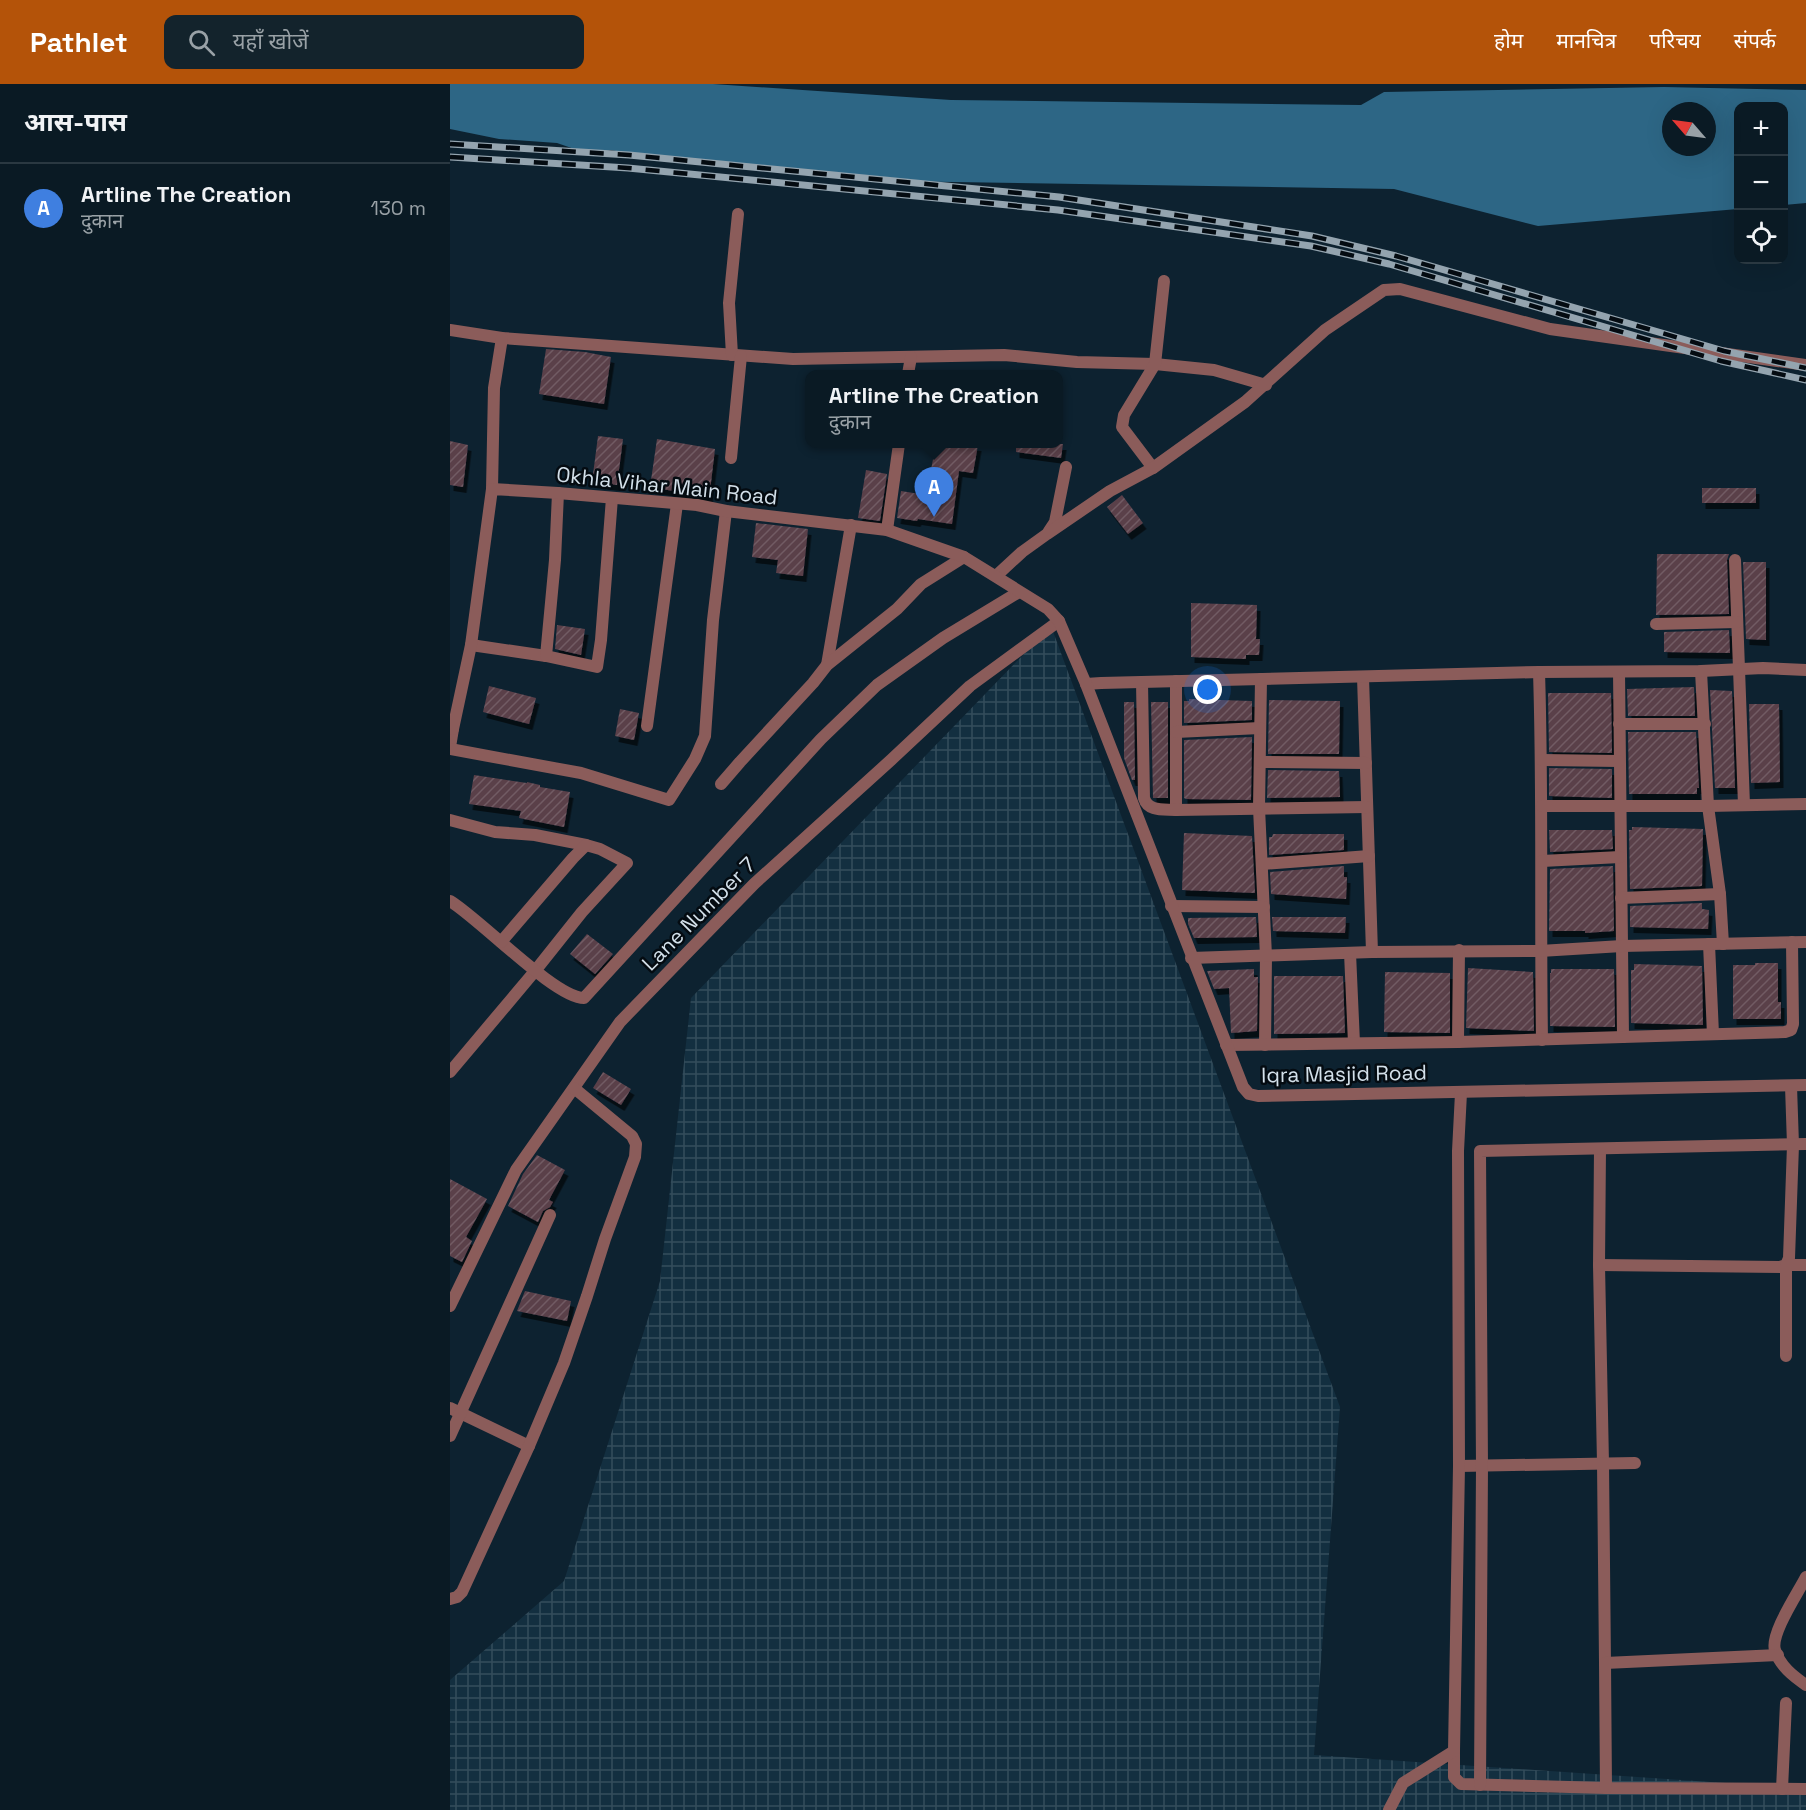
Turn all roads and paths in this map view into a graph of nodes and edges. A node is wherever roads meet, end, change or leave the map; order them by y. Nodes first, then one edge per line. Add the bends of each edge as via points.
1 (738, 214) dead end
2 (1164, 281) dead end
3 (450, 330) edge
4 (502, 338) junction
5 (737, 355) junction
6 (911, 357) junction
7 (1155, 364) junction
8 (1806, 365) edge
9 (909, 370) edge
10 (1266, 385) junction
11 (898, 448) edge
12 (731, 458) dead end
13 (1066, 467) dead end
14 (1153, 468) junction
15 (492, 489) junction
16 (558, 493) junction
17 (612, 498) junction
18 (677, 504) junction
19 (726, 511) junction
20 (852, 525) junction
21 (887, 530) junction
22 (1047, 534) junction
23 (964, 557) junction
24 (1735, 560) dead end
25 (996, 576) junction
26 (1019, 592) junction
27 (1059, 621) junction
28 (1737, 622) junction
29 (1656, 624) dead end
30 (471, 645) junction
31 (546, 656) junction
32 (827, 665) junction
33 (1740, 669) junction
34 (1806, 670) edge
35 (1701, 671) junction
36 (1539, 672) junction
37 (1619, 672) junction
38 (1363, 677) junction
39 (1261, 679) junction
40 (1176, 681) junction
41 (1142, 682) junction
42 (1086, 684) junction
43 (1619, 724) junction
44 (1705, 724) junction
45 (647, 726) dead end
46 (1260, 728) junction
47 (452, 729) edge
48 (1176, 732) junction
49 (450, 748) edge
50 (1542, 760) junction
51 (1619, 761) junction
52 (1260, 762) junction
53 (1366, 763) junction
54 (721, 784) dead end
55 (1806, 804) edge
56 (1744, 805) junction
57 (1542, 806) junction
58 (1620, 806) junction
59 (1708, 806) junction
60 (1368, 807) junction
61 (1259, 808) junction
62 (1176, 810) junction
63 (450, 820) edge
64 (586, 845) junction
65 (1369, 856) junction
66 (1620, 857) junction
67 (1542, 861) junction
68 (1262, 864) junction
69 (1720, 894) junction
70 (1621, 898) junction
71 (452, 906) edge
72 (1171, 906) junction
73 (1264, 907) junction
74 (501, 942) junction
75 (1792, 942) junction
76 (1806, 942) edge
77 (1709, 944) junction
78 (1723, 944) junction
79 (1622, 946) junction
80 (1459, 950) junction
81 (1540, 951) junction
82 (1372, 952) junction
83 (1350, 953) junction
84 (1266, 956) junction
85 (1191, 958) junction
86 (535, 970) junction
87 (1713, 1034) junction
88 (1623, 1037) junction
89 (1542, 1040) junction
90 (1458, 1042) junction
91 (1354, 1043) junction
92 (1226, 1045) junction
93 (1265, 1045) junction
94 (450, 1072) edge
95 (1806, 1085) edge
96 (1791, 1086) junction
97 (574, 1088) junction
98 (1461, 1093) junction
99 (1806, 1144) edge
100 (1793, 1145) junction
101 (1600, 1149) junction
102 (550, 1215) dead end
103 (1599, 1265) junction
104 (1786, 1265) junction
105 (1806, 1265) edge
106 (450, 1306) edge
107 (1786, 1356) dead end
108 (456, 1411) edge
109 (450, 1436) edge
110 (529, 1446) junction
111 (1603, 1463) junction
112 (1635, 1463) dead end
113 (1459, 1466) junction
114 (1482, 1466) junction
115 (1806, 1577) edge
116 (450, 1599) edge
117 (1778, 1655) junction
118 (1605, 1663) junction
119 (1806, 1685) edge
120 (1786, 1703) dead end
121 (1454, 1751) junction
122 (1480, 1785) junction
123 (1606, 1788) junction
124 (1782, 1789) junction
125 (1806, 1790) edge
126 (1389, 1810) edge

1 - 5 street via 729,303
2 - 7 street
3 - 4 street
4 - 5 street
4 - 15 street via 494,388
5 - 6 street via 792,359
5 - 12 street
6 - 7 street via 1004,355
6 - 9 street
7 - 10 street via 1214,370
7 - 14 street via 1122,422
8 - 10 street via 1535,326 1392,289 1384,290 1325,330
10 - 14 street
11 - 21 street
13 - 22 street via 1055,522
14 - 22 street via 1110,491
15 - 16 street, Okhla Vihar Main Road
15 - 30 street
16 - 17 street, Okhla Vihar Main Road
16 - 31 street
17 - 18 street, Okhla Vihar Main Road
17 - 31 street via 597,667
18 - 19 street, Okhla Vihar Main Road
18 - 45 street
19 - 20 street, Okhla Vihar Main Road
19 - 49 street via 705,735 669,800 581,773
20 - 21 street, Okhla Vihar Main Road
20 - 32 street
21 - 23 street, Okhla Vihar Main Road
22 - 25 street
23 - 25 street, Okhla Vihar Main Road
23 - 32 street via 921,584 897,609
24 - 28 street
25 - 26 street, Okhla Vihar Main Road
26 - 27 street, Okhla Vihar Main Road via 1048,609
26 - 86 street via 943,638 877,685 821,739 584,998 577,998
27 - 42 street, Iqra Masjid Road
27 - 97 street, Lane Number 7 via 970,686 754,884 620,1022
28 - 29 street
28 - 33 street
30 - 31 street
30 - 47 street
32 - 54 street
33 - 34 street
33 - 35 street
33 - 56 street
35 - 37 street
35 - 44 street
36 - 37 street
36 - 38 street
36 - 50 street
37 - 43 street
38 - 39 street
38 - 53 street
39 - 40 street
39 - 46 street
40 - 41 street
40 - 48 street
41 - 42 street
41 - 62 street via 1144,798 1154,809
42 - 72 street, Iqra Masjid Road
43 - 44 street
43 - 51 street
44 - 59 street
46 - 48 street
46 - 52 street
47 - 49 street
48 - 62 street
50 - 51 street
50 - 57 street
51 - 58 street
52 - 53 street
52 - 61 street
53 - 60 street
55 - 56 street
56 - 59 street
57 - 58 street
57 - 67 street
58 - 59 street
58 - 66 street
59 - 69 street
60 - 61 street
60 - 65 street
61 - 62 street
61 - 68 street
63 - 64 street via 495,832
64 - 74 street
64 - 86 street via 627,863
65 - 68 street
65 - 82 street
66 - 67 street
66 - 70 street
67 - 81 street
68 - 73 street
69 - 70 street
69 - 78 street
70 - 79 street
71 - 74 street
72 - 73 street
72 - 85 street, Iqra Masjid Road
73 - 84 street
74 - 86 street
75 - 76 street
75 - 78 street
75 - 87 street via 1791,1030
77 - 78 street
77 - 79 street
77 - 87 street
79 - 81 street
79 - 88 street
80 - 81 street
80 - 82 street
80 - 90 street
81 - 89 street
82 - 83 street
83 - 84 street
83 - 91 street
84 - 85 street
84 - 93 street
85 - 92 street, Iqra Masjid Road
86 - 94 street
87 - 88 street
88 - 89 street
89 - 90 street
90 - 91 street
91 - 93 street
92 - 93 street
92 - 98 street, Iqra Masjid Road via 1243,1087 1258,1096
95 - 96 street, Iqra Masjid Road
96 - 98 street, Iqra Masjid Road
96 - 100 street
97 - 106 street, Lane Number 7 via 516,1170
97 - 110 street via 632,1136 635,1157 564,1363
98 - 113 street
99 - 100 street
100 - 101 street
100 - 104 street
101 - 103 street
101 - 114 street via 1480,1151
102 - 108 street
103 - 104 street
103 - 111 street
104 - 105 street
104 - 107 street
108 - 109 street
108 - 110 street
110 - 116 street via 462,1592
111 - 112 street
111 - 114 street
111 - 118 street
113 - 114 street
113 - 121 street
114 - 122 street
115 - 117 street via 1778,1631 1774,1648
117 - 118 street
117 - 119 street via 1784,1667
118 - 123 street
120 - 124 street
121 - 122 street via 1457,1781
121 - 126 street via 1403,1783
122 - 123 street
123 - 124 street
124 - 125 street

